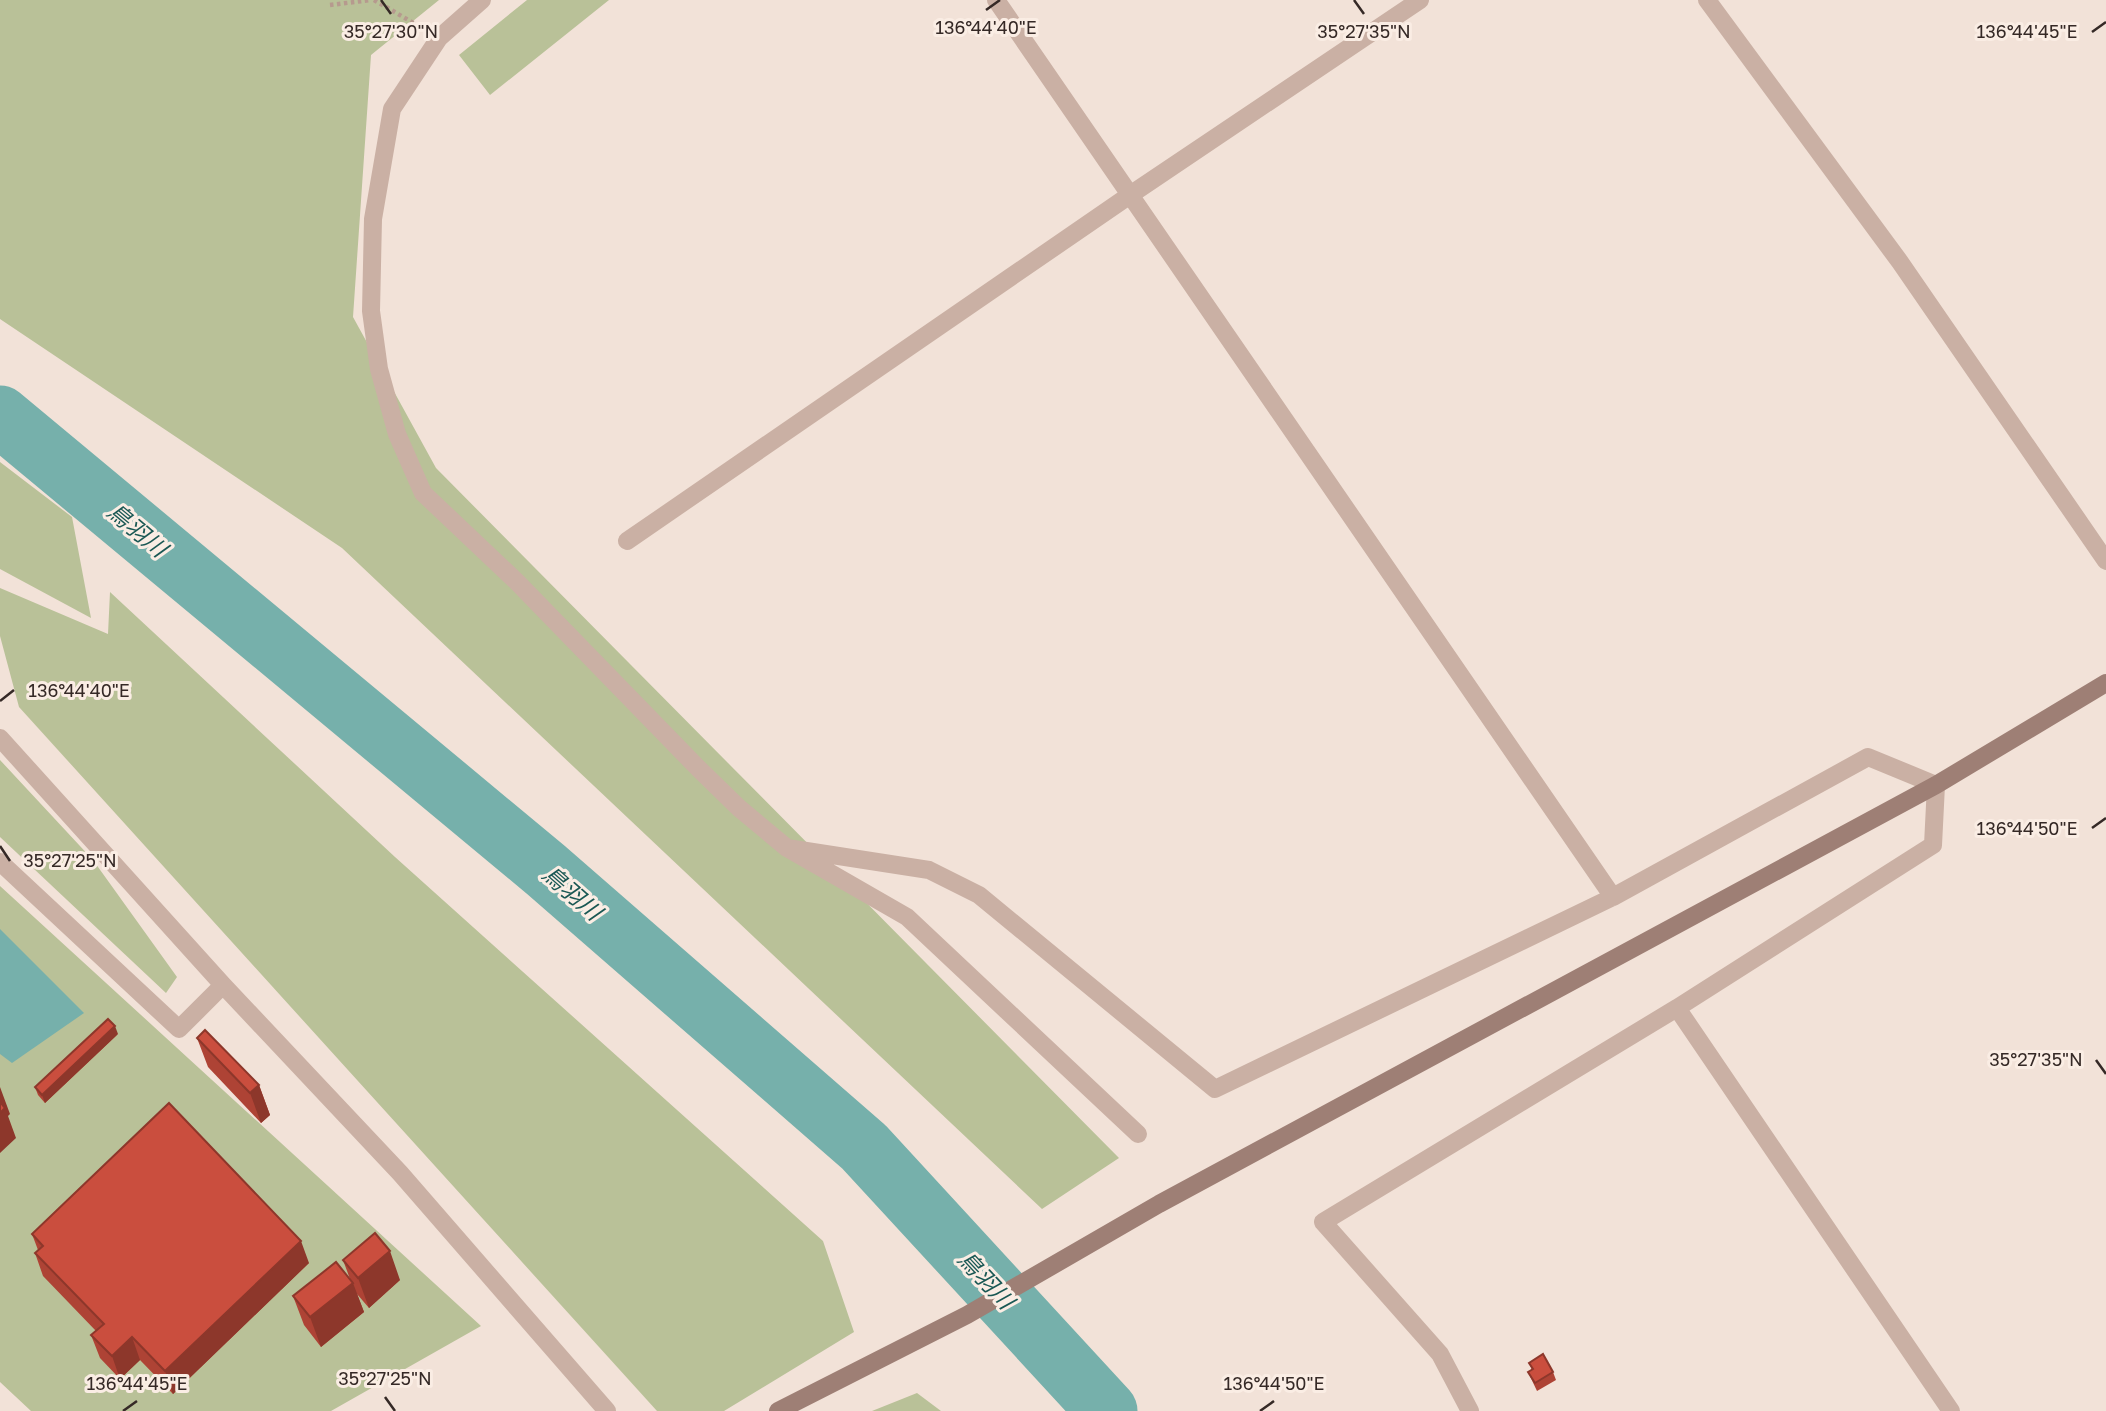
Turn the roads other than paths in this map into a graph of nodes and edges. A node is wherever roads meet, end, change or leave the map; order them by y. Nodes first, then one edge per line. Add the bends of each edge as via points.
1 (482, 0) edge
2 (996, 0) edge
3 (1420, 0) edge
4 (1707, 0) edge
5 (1130, 195) junction
6 (627, 541) dead end
7 (2106, 561) edge
8 (2106, 683) edge
9 (0, 738) edge
10 (1936, 785) junction
11 (787, 848) junction
12 (0, 862) edge
13 (1613, 897) junction
14 (222, 985) junction
15 (1677, 1008) junction
16 (1138, 1134) dead end
17 (607, 1411) edge
18 (778, 1411) edge
19 (1470, 1411) edge
20 (1951, 1411) edge

1 - 11 street via 439,38 392,109 373,219 371,311 379,369 397,434 423,493 517,582 698,768
2 - 5 street
3 - 5 street
4 - 7 street via 1900,261
5 - 6 street
5 - 13 street
8 - 10 street
9 - 14 street
10 - 13 street via 1868,757
10 - 15 street via 1933,845
10 - 18 street via 1159,1204 967,1315
11 - 13 street via 929,870 979,895 1215,1088
11 - 16 street via 907,917
12 - 14 street via 179,1029
14 - 17 street via 400,1173
15 - 19 street via 1322,1222 1440,1354
15 - 20 street

